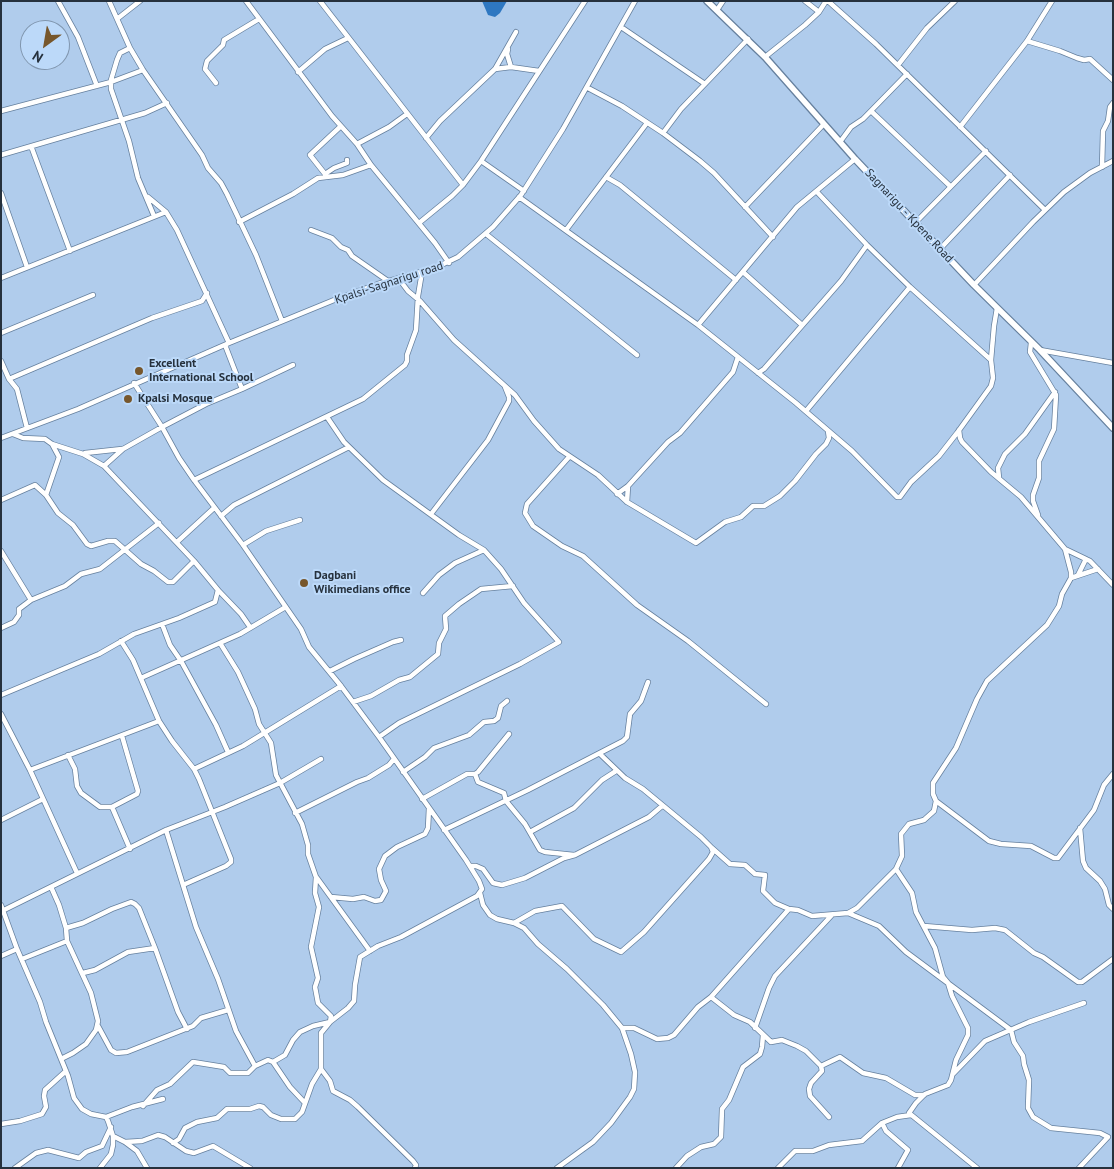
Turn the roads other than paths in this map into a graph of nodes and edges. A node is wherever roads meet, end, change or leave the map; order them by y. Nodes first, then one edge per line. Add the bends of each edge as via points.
1 (58, 1) edge
2 (109, 1) edge
3 (140, 1) edge
4 (246, 1) edge
5 (320, 1) edge
6 (585, 1) edge
7 (635, 1) edge
8 (708, 1) edge
9 (723, 1) edge
10 (805, 1) edge
11 (827, 1) edge
12 (956, 1) edge
13 (1052, 1) edge
14 (717, 10) junction
15 (819, 12) junction
16 (259, 19) junction
17 (117, 20) junction
18 (621, 27) junction
19 (516, 32) dead end
20 (348, 38) junction
21 (748, 39) junction
22 (1027, 41) junction
23 (508, 46) junction
24 (130, 48) junction
25 (765, 57) junction
26 (898, 65) junction
27 (511, 68) junction
28 (495, 69) junction
29 (143, 70) junction
30 (298, 72) junction
31 (539, 72) junction
32 (907, 74) junction
33 (1113, 80) edge
34 (111, 82) junction
35 (216, 83) dead end
36 (706, 84) junction
37 (97, 86) junction
38 (588, 88) junction
39 (167, 103) junction
40 (1113, 103) edge
41 (1, 111) edge
42 (872, 111) junction
43 (407, 114) junction
44 (122, 120) junction
45 (647, 123) junction
46 (824, 124) junction
47 (341, 126) junction
48 (960, 127) junction
49 (662, 133) junction
50 (426, 138) junction
51 (840, 142) junction
52 (357, 144) junction
53 (31, 146) junction
54 (986, 151) junction
55 (1, 155) edge
56 (855, 159) junction
57 (347, 160) dead end
58 (481, 161) junction
59 (1112, 163) edge
60 (370, 165) junction
61 (1102, 167) junction
62 (1010, 175) junction
63 (606, 177) junction
64 (462, 185) junction
65 (950, 186) junction
66 (524, 190) junction
67 (817, 192) junction
68 (1, 193) edge
69 (146, 196) junction
70 (519, 197) junction
71 (745, 207) junction
72 (1045, 210) junction
73 (166, 212) junction
74 (154, 216) junction
75 (239, 222) junction
76 (419, 223) junction
77 (915, 223) junction
78 (311, 230) dead end
79 (566, 230) junction
80 (486, 234) junction
81 (773, 237) junction
82 (867, 245) junction
83 (940, 249) junction
84 (70, 251) junction
85 (449, 263) junction
86 (28, 267) junction
87 (422, 272) junction
88 (743, 272) junction
89 (400, 277) junction
90 (1, 278) edge
91 (736, 280) junction
92 (388, 281) junction
93 (974, 285) junction
94 (910, 287) junction
95 (207, 293) junction
96 (93, 295) dead end
97 (418, 299) junction
98 (202, 301) junction
99 (210, 302) junction
100 (998, 308) junction
101 (282, 321) junction
102 (698, 324) junction
103 (802, 325) junction
104 (1, 333) edge
105 (1031, 342) junction
106 (227, 344) junction
107 (1040, 350) junction
108 (637, 355) dead end
109 (738, 357) junction
110 (991, 360) junction
111 (1, 361) edge
112 (1113, 363) edge
113 (294, 365) dead end
114 (758, 373) junction
115 (9, 379) junction
116 (134, 383) junction
117 (504, 383) junction
118 (242, 389) junction
119 (1056, 392) junction
120 (806, 412) junction
121 (327, 417) junction
122 (162, 426) junction
123 (27, 428) junction
124 (1113, 428) edge
125 (959, 430) junction
126 (828, 431) junction
127 (13, 434) junction
128 (1, 438) edge
129 (52, 444) junction
130 (349, 447) junction
131 (123, 449) junction
132 (83, 454) junction
133 (569, 457) junction
134 (104, 466) junction
135 (999, 478) junction
136 (194, 480) junction
137 (628, 486) junction
138 (617, 494) junction
139 (46, 495) junction
140 (1, 500) edge
141 (627, 502) junction
142 (214, 508) junction
143 (431, 514) junction
144 (221, 516) junction
145 (1040, 518) junction
146 (300, 520) dead end
147 (159, 523) junction
148 (177, 542) junction
149 (243, 545) junction
150 (125, 549) junction
151 (1065, 549) junction
152 (484, 550) junction
153 (1, 551) edge
154 (1086, 559) junction
155 (194, 561) junction
156 (1098, 569) junction
157 (1078, 575) junction
158 (1071, 578) junction
159 (1113, 585) edge
160 (513, 586) junction
161 (218, 590) junction
162 (423, 592) dead end
163 (31, 600) junction
164 (284, 608) junction
165 (162, 624) junction
166 (250, 627) junction
167 (1, 628) edge
168 (401, 640) dead end
169 (121, 641) junction
170 (220, 643) junction
171 (181, 661) junction
172 (330, 672) junction
173 (141, 678) junction
174 (648, 682) dead end
175 (342, 686) junction
176 (1, 695) edge
177 (507, 701) dead end
178 (353, 702) junction
179 (766, 704) dead end
180 (1, 714) edge
181 (159, 721) junction
182 (266, 733) junction
183 (509, 734) dead end
184 (122, 736) junction
185 (379, 737) junction
186 (228, 752) junction
187 (600, 754) junction
188 (68, 755) junction
189 (320, 759) dead end
190 (394, 759) junction
191 (194, 768) junction
192 (30, 770) junction
193 (616, 771) junction
194 (403, 772) junction
195 (475, 774) junction
196 (1113, 774) edge
197 (280, 783) junction
198 (43, 799) junction
199 (422, 799) junction
200 (506, 801) junction
201 (936, 801) junction
202 (662, 806) junction
203 (112, 807) junction
204 (429, 808) junction
205 (212, 812) junction
206 (295, 813) junction
207 (1, 820) edge
208 (1079, 828) junction
209 (166, 830) junction
210 (444, 830) junction
211 (530, 832) junction
212 (711, 847) junction
213 (130, 849) junction
214 (575, 855) junction
215 (470, 866) junction
216 (896, 869) junction
217 (77, 873) junction
218 (316, 877) junction
219 (183, 885) junction
220 (51, 887) junction
221 (480, 893) junction
222 (331, 897) junction
223 (3, 907) edge
224 (789, 909) junction
225 (1113, 909) edge
226 (848, 913) junction
227 (831, 916) junction
228 (514, 923) junction
229 (924, 926) junction
230 (66, 928) junction
231 (67, 941) junction
232 (155, 948) junction
233 (17, 949) junction
234 (370, 951) junction
235 (1, 956) edge
236 (22, 959) junction
237 (1113, 959) edge
238 (83, 973) junction
239 (948, 983) junction
240 (711, 997) junction
241 (1084, 1003) dead end
242 (228, 1010) junction
243 (330, 1022) junction
244 (98, 1026) junction
245 (622, 1028) junction
246 (756, 1028) junction
247 (187, 1029) junction
248 (1011, 1030) junction
249 (763, 1035) junction
250 (61, 1059) junction
251 (273, 1062) junction
252 (255, 1066) junction
253 (821, 1066) junction
254 (321, 1069) junction
255 (66, 1071) junction
256 (952, 1075) junction
257 (926, 1094) junction
258 (163, 1099) dead end
259 (305, 1103) junction
260 (143, 1106) junction
261 (911, 1115) junction
262 (106, 1117) junction
263 (829, 1117) dead end
264 (882, 1123) junction
265 (1, 1124) edge
266 (110, 1127) junction
267 (114, 1136) junction
268 (125, 1142) junction
269 (172, 1142) junction
270 (26, 1160) junction
271 (102, 1167) edge
272 (15, 1168) edge
273 (27, 1168) edge
274 (147, 1168) edge
275 (250, 1168) edge
276 (415, 1168) edge
277 (557, 1168) edge
278 (676, 1168) edge
279 (778, 1168) edge
280 (898, 1168) edge
281 (977, 1168) edge
282 (1079, 1168) edge

1 - 37 street via 78,37
2 - 17 street
3 - 17 street
4 - 16 street
5 - 20 street
6 - 31 street
7 - 18 street, Kpalsi-Sagnarigu road
8 - 14 street, Sagnarigu - Kpene Road
9 - 14 street
10 - 15 street
11 - 15 street
11 - 26 street
12 - 26 street via 927,28
13 - 22 street
14 - 21 street, Sagnarigu - Kpene Road
15 - 25 street
16 - 30 street
16 - 35 street via 224,40 207,61 205,69
17 - 24 street
18 - 36 street
18 - 38 street, Kpalsi-Sagnarigu road
19 - 23 street
20 - 30 street via 325,49
20 - 43 street
21 - 25 street, Sagnarigu - Kpene Road
21 - 36 street
22 - 33 street via 1084,60 1090,59
22 - 48 street
23 - 27 street
23 - 28 street
24 - 29 street
24 - 34 street via 120,54
25 - 46 street, Sagnarigu - Kpene Road
26 - 32 street
27 - 28 street
27 - 31 street
28 - 50 street
29 - 34 street
29 - 39 street
30 - 47 street
31 - 58 street
32 - 42 street
32 - 48 street
34 - 37 street
34 - 44 street
36 - 49 street
37 - 41 street
38 - 45 street
38 - 66 street, Kpalsi-Sagnarigu road
39 - 44 street
39 - 75 street via 220,183
40 - 61 street via 1103,131
42 - 51 street via 851,127
42 - 65 street
43 - 50 street
43 - 52 street
44 - 53 street
44 - 69 street
45 - 49 street
45 - 63 street
46 - 51 street, Sagnarigu - Kpene Road
46 - 71 street
47 - 52 street
47 - 57 street via 310,155 325,174 347,164
48 - 54 street
49 - 71 street via 714,173
50 - 64 street
51 - 56 street, Sagnarigu - Kpene Road
52 - 60 street
53 - 55 street
53 - 84 street
54 - 62 street
54 - 65 street
56 - 67 street
56 - 77 street, Sagnarigu - Kpene Road
58 - 64 street
58 - 66 street
59 - 61 street
60 - 75 street via 343,175 318,178
60 - 76 street
61 - 72 street via 1072,185
62 - 72 street
62 - 83 street
63 - 79 street
63 - 91 street
64 - 76 street
65 - 77 street
66 - 70 street, Kpalsi-Sagnarigu road
67 - 81 street via 810,194 797,207
67 - 82 street
68 - 86 street
69 - 73 street
69 - 74 street
70 - 79 street
70 - 80 street, Kpalsi-Sagnarigu road
71 - 81 street
72 - 93 street
73 - 74 street
73 - 95 street
74 - 84 street
75 - 101 street
76 - 85 street
77 - 83 street, Sagnarigu - Kpene Road
78 - 92 street via 332,238
79 - 102 street
80 - 85 street, Kpalsi-Sagnarigu road
80 - 108 street
81 - 88 street
82 - 94 street
82 - 103 street
83 - 93 street, Sagnarigu - Kpene Road
84 - 86 street
85 - 87 street, Kpalsi-Sagnarigu road
86 - 90 street
87 - 89 street, Kpalsi-Sagnarigu road
87 - 97 street
88 - 91 street
88 - 103 street
89 - 92 street, Kpalsi-Sagnarigu road
89 - 97 street via 406,289
91 - 102 street
92 - 101 street, Kpalsi-Sagnarigu road
93 - 100 street, Sagnarigu - Kpene Road
94 - 110 street
94 - 120 street
95 - 98 street
95 - 99 street
96 - 104 street
97 - 117 street via 454,340
97 - 121 street via 416,330 406,364 363,399
98 - 99 street
98 - 115 street via 152,318
99 - 106 street
100 - 105 street, Sagnarigu - Kpene Road
100 - 110 street
101 - 106 street, Kpalsi-Sagnarigu road
102 - 109 street
103 - 114 street
105 - 107 street, Sagnarigu - Kpene Road
105 - 119 street via 1030,352
106 - 116 street, Kpalsi-Sagnarigu road
106 - 118 street
107 - 112 street
107 - 124 street, Sagnarigu - Kpene Road
109 - 114 street
109 - 137 street via 733,372 708,402
110 - 125 street via 991,386
111 - 115 street
113 - 118 street
114 - 120 street
115 - 123 street via 17,389
116 - 122 street
116 - 123 street, Kpalsi-Sagnarigu road
117 - 133 street via 534,421
117 - 143 street via 508,401 488,440
118 - 122 street
119 - 135 street via 1025,434 1005,454 997,470
119 - 145 street via 1054,429 1039,461 1039,478 1033,495
120 - 126 street
121 - 130 street
121 - 136 street
122 - 131 street
122 - 136 street
123 - 127 street, Kpalsi-Sagnarigu road
125 - 126 street via 900,497
125 - 135 street via 962,442
126 - 141 street via 826,444 780,496 764,506 753,506 741,517 725,522 696,543
127 - 128 street, Kpalsi-Sagnarigu road
127 - 129 street via 22,438 44,439
129 - 132 street
129 - 139 street via 59,457
130 - 143 street via 383,480
130 - 144 street via 234,505
131 - 132 street
131 - 134 street
132 - 134 street
133 - 138 street via 598,475
133 - 179 street via 527,504 525,513 533,526 583,556 637,604
134 - 147 street
135 - 145 street
136 - 142 street
137 - 138 street
137 - 141 street
138 - 141 street
139 - 140 street via 35,485
139 - 150 street via 87,544 115,541
142 - 144 street
142 - 148 street
143 - 152 street
144 - 149 street
145 - 151 street
146 - 149 street via 266,531
147 - 148 street
147 - 150 street
148 - 155 street
149 - 164 street
150 - 155 street via 168,582 173,582
150 - 163 street via 100,569 86,571 65,586
151 - 154 street
151 - 158 street
152 - 160 street
152 - 162 street via 455,563
153 - 163 street
154 - 156 street
154 - 157 street
155 - 161 street
156 - 157 street
156 - 159 street
157 - 158 street
158 - 201 street via 1059,606 1046,625 987,681 956,748 933,783
160 - 178 street via 481,589 459,604 445,616 446,629 438,643 438,654 410,677
160 - 185 street via 524,603 560,642 399,723
161 - 165 street via 215,602
161 - 166 street
163 - 167 street via 19,609 18,619
164 - 166 street
164 - 172 street
165 - 169 street
165 - 171 street
166 - 170 street
168 - 172 street via 354,658
169 - 173 street
169 - 176 street via 99,654
170 - 171 street
170 - 182 street via 238,672 259,724
171 - 173 street
171 - 186 street
172 - 175 street
173 - 181 street
174 - 187 street via 641,701 628,719 627,737
175 - 178 street
175 - 182 street
177 - 194 street via 494,721 484,722 469,735 434,748
178 - 185 street
180 - 192 street
181 - 184 street
181 - 191 street
182 - 186 street
182 - 197 street
183 - 195 street
184 - 188 street
184 - 203 street via 138,791
185 - 190 street
186 - 191 street
187 - 193 street
187 - 200 street
188 - 192 street
188 - 203 street via 81,793 100,807
189 - 197 street
190 - 194 street
190 - 206 street via 368,778
191 - 205 street
192 - 198 street
193 - 202 street
193 - 211 street via 602,780 574,808
194 - 199 street
195 - 199 street via 466,774
195 - 200 street via 478,782 504,793
196 - 208 street via 1094,810
197 - 205 street
197 - 206 street
198 - 207 street
198 - 217 street
199 - 204 street
200 - 210 street
200 - 211 street
201 - 208 street via 989,841 1030,846 1054,858 1061,856
201 - 216 street via 934,811 924,820 909,824 902,834 902,856
202 - 212 street
202 - 214 street
203 - 213 street
204 - 210 street
204 - 222 street via 425,834 385,856 380,869 386,891 381,900
205 - 209 street
205 - 219 street via 231,862
206 - 218 street via 302,824
208 - 225 street via 1083,861 1105,889
209 - 213 street
209 - 219 street
210 - 215 street
211 - 214 street via 543,851
212 - 224 street via 730,864 745,865 755,874 765,876 763,891 775,903
212 - 228 street via 713,852 709,859 644,932 621,952 594,939 562,906 535,910
213 - 217 street
214 - 215 street via 502,885 493,883 483,869
215 - 221 street via 482,889
216 - 226 street
216 - 229 street via 912,893 916,912
217 - 220 street
218 - 222 street
218 - 243 street via 315,893 319,907 311,947 318,978 315,987 318,1003 331,1016
219 - 242 street
220 - 223 street
220 - 230 street
221 - 228 street via 490,915
221 - 234 street
222 - 234 street
223 - 233 street
224 - 227 street via 812,916
224 - 240 street
226 - 227 street
226 - 239 street via 879,926 906,952
227 - 246 street via 775,976
228 - 245 street via 524,928 567,969
229 - 237 street via 1005,930 1078,982
229 - 239 street
230 - 231 street
230 - 232 street via 131,902 139,908
231 - 236 street
231 - 238 street
232 - 238 street via 128,952
232 - 247 street
233 - 235 street
233 - 236 street
234 - 243 street via 360,957 354,1001
236 - 250 street
238 - 244 street
239 - 248 street
239 - 256 street via 968,1028
240 - 245 street via 668,1038 657,1039 634,1028
240 - 246 street
241 - 248 street
242 - 247 street via 201,1018
242 - 252 street
243 - 251 street via 300,1032 284,1055
243 - 254 street via 322,1033
244 - 247 street via 116,1053 127,1052
244 - 250 street via 86,1044
245 - 277 street via 635,1072 630,1098 593,1142
246 - 249 street
248 - 256 street via 985,1041
248 - 282 street via 1023,1056 1029,1080 1028,1108 1033,1117 1051,1128 1100,1133 1108,1137
249 - 253 street via 771,1042 782,1040 797,1046
249 - 278 street via 760,1054 743,1067 722,1109 721,1137 714,1144 701,1147 687,1156
250 - 255 street
251 - 252 street via 268,1060
251 - 259 street
252 - 260 street via 248,1073 230,1074 224,1067 193,1062 170,1084 157,1090
253 - 257 street via 840,1057 864,1073 886,1078 915,1095
253 - 263 street via 822,1071 811,1083 810,1096
254 - 259 street
254 - 276 street via 330,1080 333,1091 358,1107 413,1161
255 - 262 street via 74,1098 82,1109
255 - 265 street via 45,1090 46,1107 42,1114
256 - 257 street via 948,1085
257 - 261 street via 910,1111
258 - 260 street
259 - 269 street via 295,1119 280,1119 259,1106 226,1109 217,1118 185,1128 179,1139
260 - 262 street
261 - 264 street
261 - 281 street
262 - 266 street
264 - 279 street via 862,1141 828,1145 813,1151 795,1151
264 - 280 street via 886,1131 908,1150
266 - 267 street
266 - 270 street via 102,1146 78,1158 48,1150
267 - 268 street
267 - 271 street via 111,1154
268 - 269 street via 142,1141 158,1135
268 - 274 street via 137,1151
269 - 275 street via 194,1153 218,1147
270 - 272 street
270 - 273 street

